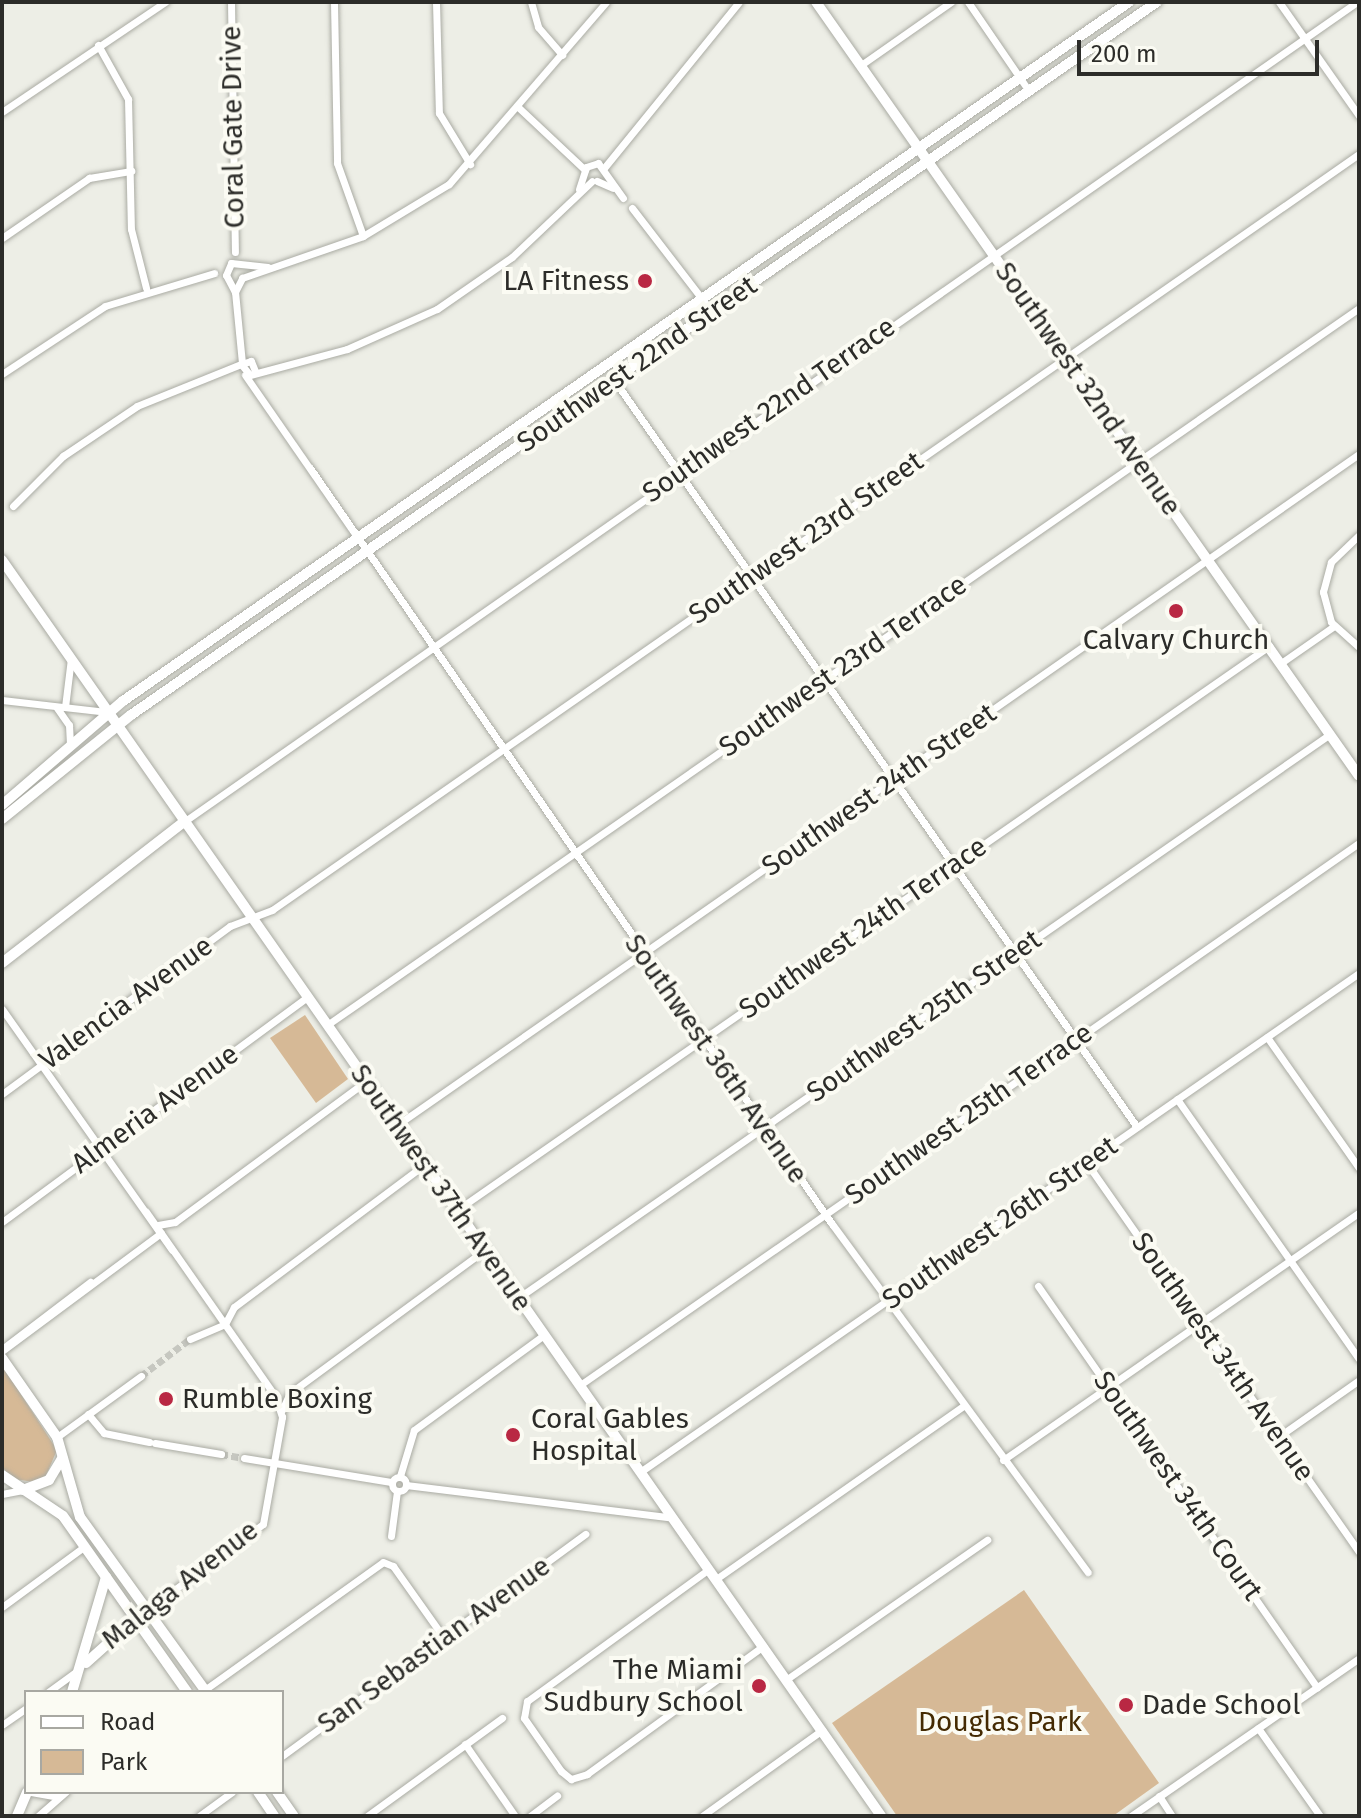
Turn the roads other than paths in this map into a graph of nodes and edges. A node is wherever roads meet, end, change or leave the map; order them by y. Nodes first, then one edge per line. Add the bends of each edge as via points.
1 (165, 2) edge
2 (231, 2) edge
3 (334, 2) edge
4 (436, 2) edge
5 (531, 2) edge
6 (606, 2) edge
7 (739, 2) edge
8 (816, 2) edge
9 (951, 2) edge
10 (968, 2) edge
11 (1129, 2) edge
12 (1157, 2) edge
13 (1279, 2) edge
14 (1357, 2) edge
15 (1304, 38) junction
16 (98, 45) junction
17 (562, 55) junction
18 (861, 65) junction
19 (1020, 77) junction
20 (1029, 91) junction
21 (518, 107) junction
22 (2, 112) edge
23 (1359, 116) edge
24 (919, 147) junction
25 (1359, 154) edge
26 (609, 155) junction
27 (577, 157) junction
28 (928, 160) junction
29 (594, 162) junction
30 (470, 164) junction
31 (604, 170) junction
32 (131, 171) junction
33 (585, 172) junction
34 (595, 181) junction
35 (613, 188) junction
36 (579, 189) junction
37 (623, 198) dead end
38 (632, 208) dead end
39 (363, 236) junction
40 (2, 238) edge
41 (770, 250) junction
42 (235, 252) dead end
43 (994, 254) junction
44 (268, 267) junction
45 (777, 268) junction
46 (214, 273) dead end
47 (146, 288) junction
48 (235, 292) junction
49 (697, 301) junction
50 (1359, 308) edge
51 (713, 313) junction
52 (615, 358) junction
53 (1066, 358) junction
54 (248, 368) junction
55 (2, 374) edge
56 (614, 380) junction
57 (1359, 454) edge
58 (1139, 460) junction
59 (679, 473) junction
60 (13, 506) dead end
61 (1359, 535) edge
62 (357, 537) junction
63 (364, 553) junction
64 (2, 560) edge
65 (1208, 560) junction
66 (750, 576) junction
67 (1334, 626) junction
68 (1269, 646) junction
69 (429, 647) junction
70 (1359, 647) edge
71 (71, 658) junction
72 (1281, 663) junction
73 (823, 680) junction
74 (2, 700) edge
75 (61, 707) junction
76 (108, 712) junction
77 (118, 726) junction
78 (1330, 734) junction
79 (500, 751) junction
80 (68, 755) junction
81 (1359, 776) edge
82 (892, 780) junction
83 (2, 805) edge
84 (2, 819) edge
85 (185, 821) junction
86 (1359, 843) edge
87 (572, 854) junction
88 (954, 866) junction
89 (252, 917) junction
90 (642, 953) junction
91 (1015, 953) junction
92 (2, 963) edge
93 (1359, 974) edge
94 (307, 997) junction
95 (2, 1009) edge
96 (327, 1025) junction
97 (1267, 1037) junction
98 (703, 1040) junction
99 (1076, 1040) junction
100 (42, 1065) junction
101 (366, 1081) junction
102 (2, 1094) edge
103 (1177, 1099) junction
104 (397, 1125) junction
105 (765, 1127) junction
106 (1137, 1127) junction
107 (101, 1149) junction
108 (1086, 1162) junction
109 (425, 1164) junction
110 (1359, 1168) edge
111 (457, 1210) junction
112 (1359, 1213) edge
113 (825, 1214) junction
114 (2, 1222) edge
115 (174, 1223) junction
116 (162, 1233) junction
117 (485, 1250) junction
118 (1290, 1261) junction
119 (1038, 1286) dead end
120 (518, 1298) junction
121 (887, 1301) junction
122 (234, 1307) junction
123 (214, 1309) junction
124 (225, 1324) junction
125 (1199, 1324) junction
126 (206, 1327) junction
127 (544, 1335) junction
128 (190, 1339) tunnel mouth
129 (2, 1350) edge
130 (2, 1358) edge
131 (1359, 1359) edge
132 (141, 1376) tunnel mouth
133 (1359, 1380) edge
134 (580, 1385) junction
135 (1108, 1386) junction
136 (272, 1392) junction
137 (290, 1393) junction
138 (963, 1406) junction
139 (282, 1410) junction
140 (88, 1414) junction
141 (57, 1437) junction
142 (1278, 1437) junction
143 (221, 1454) tunnel mouth
144 (62, 1457) junction
145 (244, 1458) tunnel mouth
146 (1003, 1460) junction
147 (276, 1463) junction
148 (640, 1472) junction
149 (2, 1475) edge
150 (400, 1476) junction
151 (391, 1482) junction
152 (406, 1485) junction
153 (23, 1490) junction
154 (397, 1491) junction
155 (2, 1494) edge
156 (673, 1518) junction
157 (585, 1534) dead end
158 (391, 1536) dead end
159 (987, 1540) dead end
160 (85, 1546) junction
161 (1359, 1552) edge
162 (709, 1569) junction
163 (1088, 1572) dead end
164 (106, 1577) junction
165 (716, 1579) junction
166 (2, 1607) edge
167 (147, 1611) junction
168 (135, 1619) junction
169 (444, 1638) junction
170 (763, 1646) junction
171 (1359, 1658) edge
172 (83, 1667) junction
173 (787, 1679) junction
174 (1317, 1687) junction
175 (51, 1690) edge
176 (73, 1690) edge
177 (186, 1690) edge
178 (203, 1690) edge
179 (205, 1690) edge
180 (24, 1709) edge
181 (502, 1718) dead end
182 (2, 1725) edge
183 (1258, 1728) junction
184 (822, 1730) junction
185 (465, 1744) junction
186 (284, 1755) edge
187 (28, 1794) edge
188 (63, 1794) edge
189 (229, 1794) edge
190 (259, 1794) edge
191 (278, 1794) edge
192 (557, 1796) dead end
193 (1159, 1796) junction
194 (877, 1815) edge
195 (17, 1816) edge
196 (38, 1816) edge
197 (199, 1816) edge
198 (274, 1816) edge
199 (294, 1816) edge
200 (367, 1816) edge
201 (515, 1816) edge
202 (530, 1816) edge
203 (702, 1816) edge
204 (1131, 1816) edge
205 (1172, 1816) edge
206 (1320, 1816) edge

1 - 16 street
2 - 42 street, Coral Gate Drive
3 - 39 street via 337,163
4 - 30 street via 439,113
5 - 17 street via 538,27
6 - 17 street
7 - 26 street
8 - 18 main road, Southwest 32nd Avenue
9 - 18 street
10 - 19 street
11 - 19 main road, Southwest 22nd Street
12 - 20 main road, Southwest 22nd Street
13 - 15 street
14 - 15 street, Southwest 22nd Terrace
15 - 23 street
15 - 43 street, Southwest 22nd Terrace
16 - 22 street
16 - 32 street via 127,92
17 - 21 street
18 - 24 main road, Southwest 32nd Avenue
19 - 20 street
19 - 24 main road, Southwest 22nd Street
20 - 28 main road, Southwest 22nd Street
21 - 27 street
21 - 30 street
24 - 28 main road, Southwest 32nd Avenue
24 - 41 main road, Southwest 22nd Street
25 - 53 street, Southwest 23rd Street
26 - 29 street
26 - 31 street
27 - 29 street
27 - 33 street
28 - 43 main road, Southwest 32nd Avenue
28 - 45 main road, Southwest 22nd Street
29 - 31 street
29 - 33 street
30 - 39 street
31 - 34 street
31 - 35 street
32 - 40 street via 89,178
32 - 47 street via 132,238
33 - 34 street
33 - 36 street
34 - 35 street
34 - 36 street
35 - 37 street
36 - 54 street via 520,250 449,302 355,346
38 - 49 street
39 - 44 street
41 - 45 main road
41 - 49 main road, Southwest 22nd Street
43 - 53 main road, Southwest 32nd Avenue
43 - 59 street, Southwest 22nd Terrace
44 - 48 street via 242,278
44 - 48 street, Coral Gate Drive via 229,265
45 - 51 main road, Southwest 22nd Street
46 - 47 street
47 - 55 street via 84,317
48 - 54 street, Coral Gate Drive
49 - 51 street
49 - 52 main road, Southwest 22nd Street
50 - 58 street, Southwest 23rd Terrace
51 - 56 main road, Southwest 22nd Street
52 - 56 street
52 - 62 main road, Southwest 22nd Street
53 - 58 main road, Southwest 32nd Avenue
53 - 66 street, Southwest 23rd Street
54 - 60 street via 226,371 137,406 63,456
54 - 62 street
56 - 59 street
56 - 63 main road, Southwest 22nd Street
57 - 65 street, Southwest 24th Street
58 - 65 main road, Southwest 32nd Avenue
58 - 73 street, Southwest 23rd Terrace
59 - 66 street
59 - 69 street, Southwest 22nd Terrace
61 - 67 street via 1336,554 1324,579
62 - 63 street, Southwest 36th Avenue
62 - 76 main road, Southwest 22nd Street
63 - 69 street, Southwest 36th Avenue
63 - 77 main road, Southwest 22nd Street
64 - 71 main road, Southwest 37th Avenue
65 - 68 main road, Southwest 32nd Avenue
65 - 82 street, Southwest 24th Street
66 - 73 street
66 - 79 street, Southwest 23rd Street
67 - 70 street
67 - 72 street
68 - 72 main road, Southwest 32nd Avenue
68 - 88 street, Southwest 24th Terrace
69 - 79 street, Southwest 36th Avenue
69 - 85 street, Southwest 22nd Terrace
71 - 75 street
71 - 76 main road, Southwest 37th Avenue
72 - 78 main road, Southwest 32nd Avenue
73 - 82 street
73 - 87 street, Southwest 23rd Terrace
74 - 75 street
75 - 76 street
75 - 80 street via 70,728
76 - 77 main road, Southwest 37th Avenue
76 - 80 main road, Southwest 22nd Street
77 - 84 main road, Southwest 22nd Street
77 - 85 main road, Southwest 37th Avenue
78 - 81 main road, Southwest 32nd Avenue
78 - 91 street, Southwest 25th Street
79 - 87 street, Southwest 36th Avenue
79 - 89 street, Southwest 23rd Street
80 - 83 main road, Southwest 22nd Street
82 - 88 street
82 - 90 street, Southwest 24th Street
85 - 89 main road, Southwest 37th Avenue
85 - 92 main road
86 - 99 street, Southwest 25th Terrace
87 - 90 street, Southwest 36th Avenue
87 - 96 street, Southwest 23rd Terrace
88 - 91 street
88 - 98 street, Southwest 24th Terrace
89 - 94 main road, Southwest 37th Avenue
89 - 100 street, Valencia Avenue
90 - 98 street, Southwest 36th Avenue
90 - 104 street, Southwest 24th Street
91 - 99 street
91 - 105 street, Southwest 25th Street
93 - 97 street, Southwest 26th Street
94 - 96 main road, Southwest 37th Avenue
94 - 107 street, Almeria Avenue
95 - 100 street, Malaga Avenue
96 - 101 main road, Southwest 37th Avenue
97 - 103 street, Southwest 26th Street
97 - 110 street
98 - 105 street, Southwest 36th Avenue
98 - 111 street, Southwest 24th Terrace
99 - 106 street
99 - 113 street, Southwest 25th Terrace
100 - 102 street, Valencia Avenue
100 - 107 street, Malaga Avenue
101 - 104 main road, Southwest 37th Avenue
101 - 115 street
103 - 106 street, Southwest 26th Street
103 - 118 street
104 - 109 main road, Southwest 37th Avenue
105 - 113 street, Southwest 36th Avenue
105 - 120 street, Southwest 25th Street
106 - 108 street, Southwest 26th Street
107 - 114 street, Almeria Avenue
107 - 116 street, Malaga Avenue
108 - 121 street, Southwest 26th Street
108 - 125 street, Southwest 34th Avenue
109 - 111 main road, Southwest 37th Avenue
109 - 122 street
111 - 117 main road, Southwest 37th Avenue
112 - 118 street
113 - 121 street, Southwest 36th Avenue
113 - 134 street, Southwest 25th Terrace
115 - 116 street
115 - 116 street
116 - 123 street, Malaga Avenue
116 - 129 street
117 - 120 main road, Southwest 37th Avenue
117 - 137 street, Malaga Avenue
118 - 125 street
118 - 131 street
119 - 135 street, Southwest 34th Court
120 - 127 main road, Southwest 37th Avenue
121 - 138 street, Southwest 36th Avenue
121 - 148 street, Southwest 26th Street
122 - 123 street
122 - 124 street
123 - 124 street, Malaga Avenue
123 - 126 street
124 - 126 street
124 - 136 street, Malaga Avenue
125 - 135 street
125 - 142 street, Southwest 34th Avenue
126 - 128 street
127 - 134 main road, Southwest 37th Avenue
127 - 150 street via 410,1434
130 - 141 main road
132 - 140 street
133 - 142 street
134 - 148 main road, Southwest 37th Avenue
135 - 146 street
135 - 174 street, Southwest 34th Court
136 - 137 street
136 - 139 street, Malaga Avenue
137 - 139 street, Malaga Avenue
138 - 146 street, Southwest 36th Avenue
138 - 165 street
139 - 147 street, Malaga Avenue
140 - 141 street
140 - 143 street via 104,1433
141 - 144 main road
142 - 161 street, Southwest 34th Avenue
144 - 153 main road via 49,1480
144 - 167 main road via 78,1513
145 - 147 street
146 - 163 street, Southwest 36th Avenue
147 - 151 street
147 - 167 street, Malaga Avenue via 261,1526
148 - 156 main road, Southwest 37th Avenue
149 - 153 main road
150 - 151 street
150 - 152 street
151 - 154 street
152 - 154 street
152 - 156 street
153 - 155 street
153 - 160 main road via 60,1512
154 - 158 street
156 - 162 main road, Southwest 37th Avenue
157 - 169 street, San Sebastian Avenue
159 - 173 street
160 - 164 main road
160 - 166 street
162 - 165 main road, Southwest 37th Avenue
162 - 170 street via 522,1709 571,1779
164 - 168 main road
164 - 172 main road
165 - 170 main road, Southwest 37th Avenue
167 - 168 street, Malaga Avenue
167 - 178 main road
168 - 172 main road, Malaga Avenue
168 - 177 main road
169 - 179 street via 386,1562
169 - 186 street, San Sebastian Avenue
170 - 173 main road, Southwest 37th Avenue
171 - 174 street
172 - 175 street, Malaga Avenue
172 - 176 main road
173 - 184 main road, Southwest 37th Avenue
174 - 183 street
180 - 182 street
181 - 185 street
183 - 193 street
183 - 206 street
184 - 194 main road, Southwest 37th Avenue
184 - 203 street
185 - 200 street
185 - 201 street
187 - 195 main road
188 - 196 street
189 - 197 street
190 - 198 main road
191 - 199 main road
192 - 202 street
193 - 204 street
193 - 205 street

